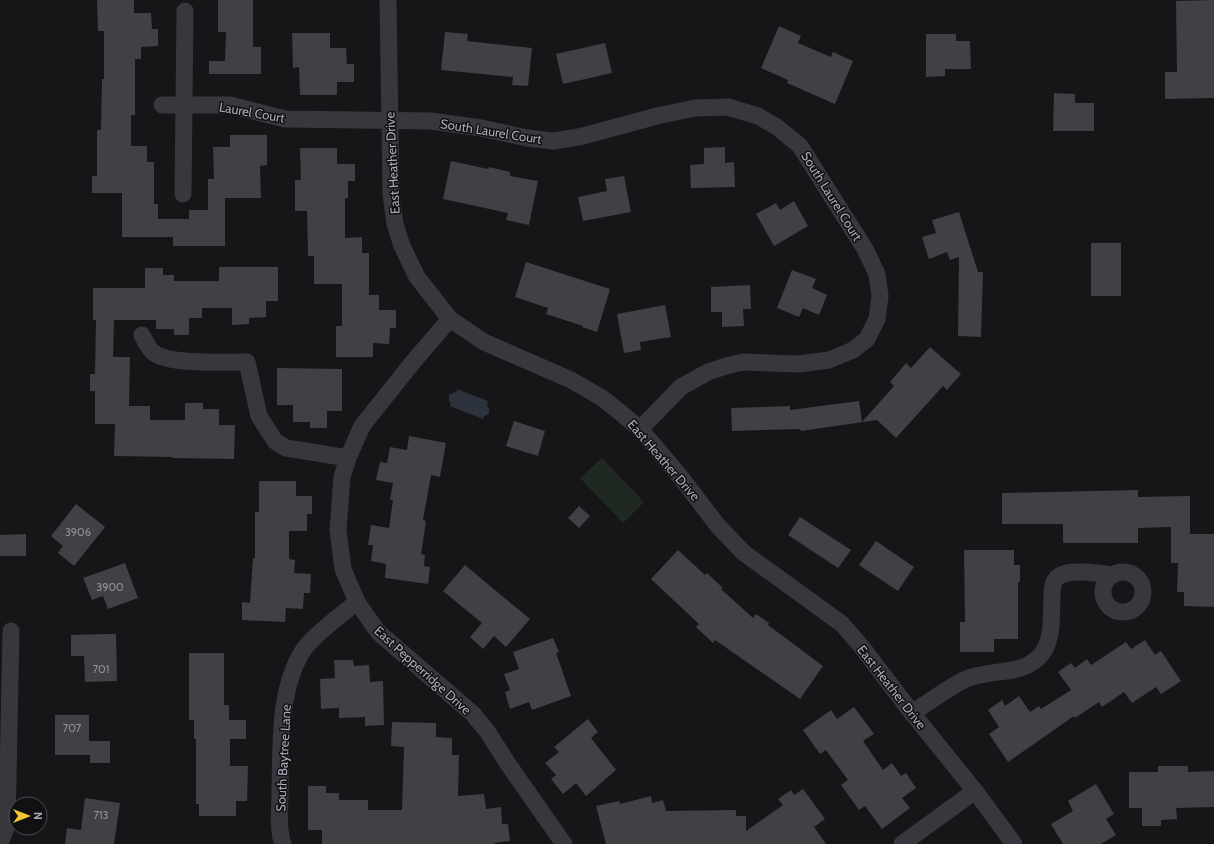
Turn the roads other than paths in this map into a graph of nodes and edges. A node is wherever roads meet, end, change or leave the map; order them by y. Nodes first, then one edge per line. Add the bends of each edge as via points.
1 (388, 0) edge
2 (185, 11) dead end
3 (162, 104) dead end
4 (184, 105) junction
5 (390, 121) junction
6 (183, 194) dead end
7 (450, 319) junction
8 (142, 336) dead end
9 (640, 429) junction
10 (348, 458) junction
11 (1112, 575) dead end
12 (357, 602) junction
13 (9, 629) edge
14 (912, 713) junction
15 (975, 792) junction
16 (0, 843) edge
17 (283, 844) edge
18 (564, 844) edge
19 (902, 844) edge
20 (1014, 844) edge

1 - 5 street, East Heather Drive
2 - 4 street
3 - 4 street, Laurel Court
4 - 5 street, Laurel Court via 230,105 285,119
4 - 6 street
5 - 7 street, East Heather Drive via 391,194 395,224 417,277
5 - 9 street, South Laurel Court via 431,121 553,141 695,108 728,107 758,116 777,126 800,146 862,243 877,274 880,296 877,319 867,339 853,350 829,360 798,364 743,362 708,372 681,387
7 - 9 street, East Heather Drive via 484,342 571,380 602,398
7 - 10 street, East Pepperridge Drive via 362,426
8 - 10 street via 154,353 172,360 247,362 259,416 275,441 286,448
9 - 14 street, East Heather Drive via 731,540 744,553 842,624
10 - 12 street, East Pepperridge Drive via 342,477 338,530 343,569
11 - 14 street via 1072,572 1056,579 1052,586 1048,642 1039,658 1028,666 1016,670 974,676 964,680
12 - 17 street, South Baytree Lane via 325,628 305,649 295,666 289,685 283,714 281,754 280,826
12 - 18 street, East Pepperridge Drive via 378,632 474,714
13 - 16 street via 8,826
14 - 15 street, East Heather Drive
15 - 19 street
15 - 20 street, East Heather Drive

